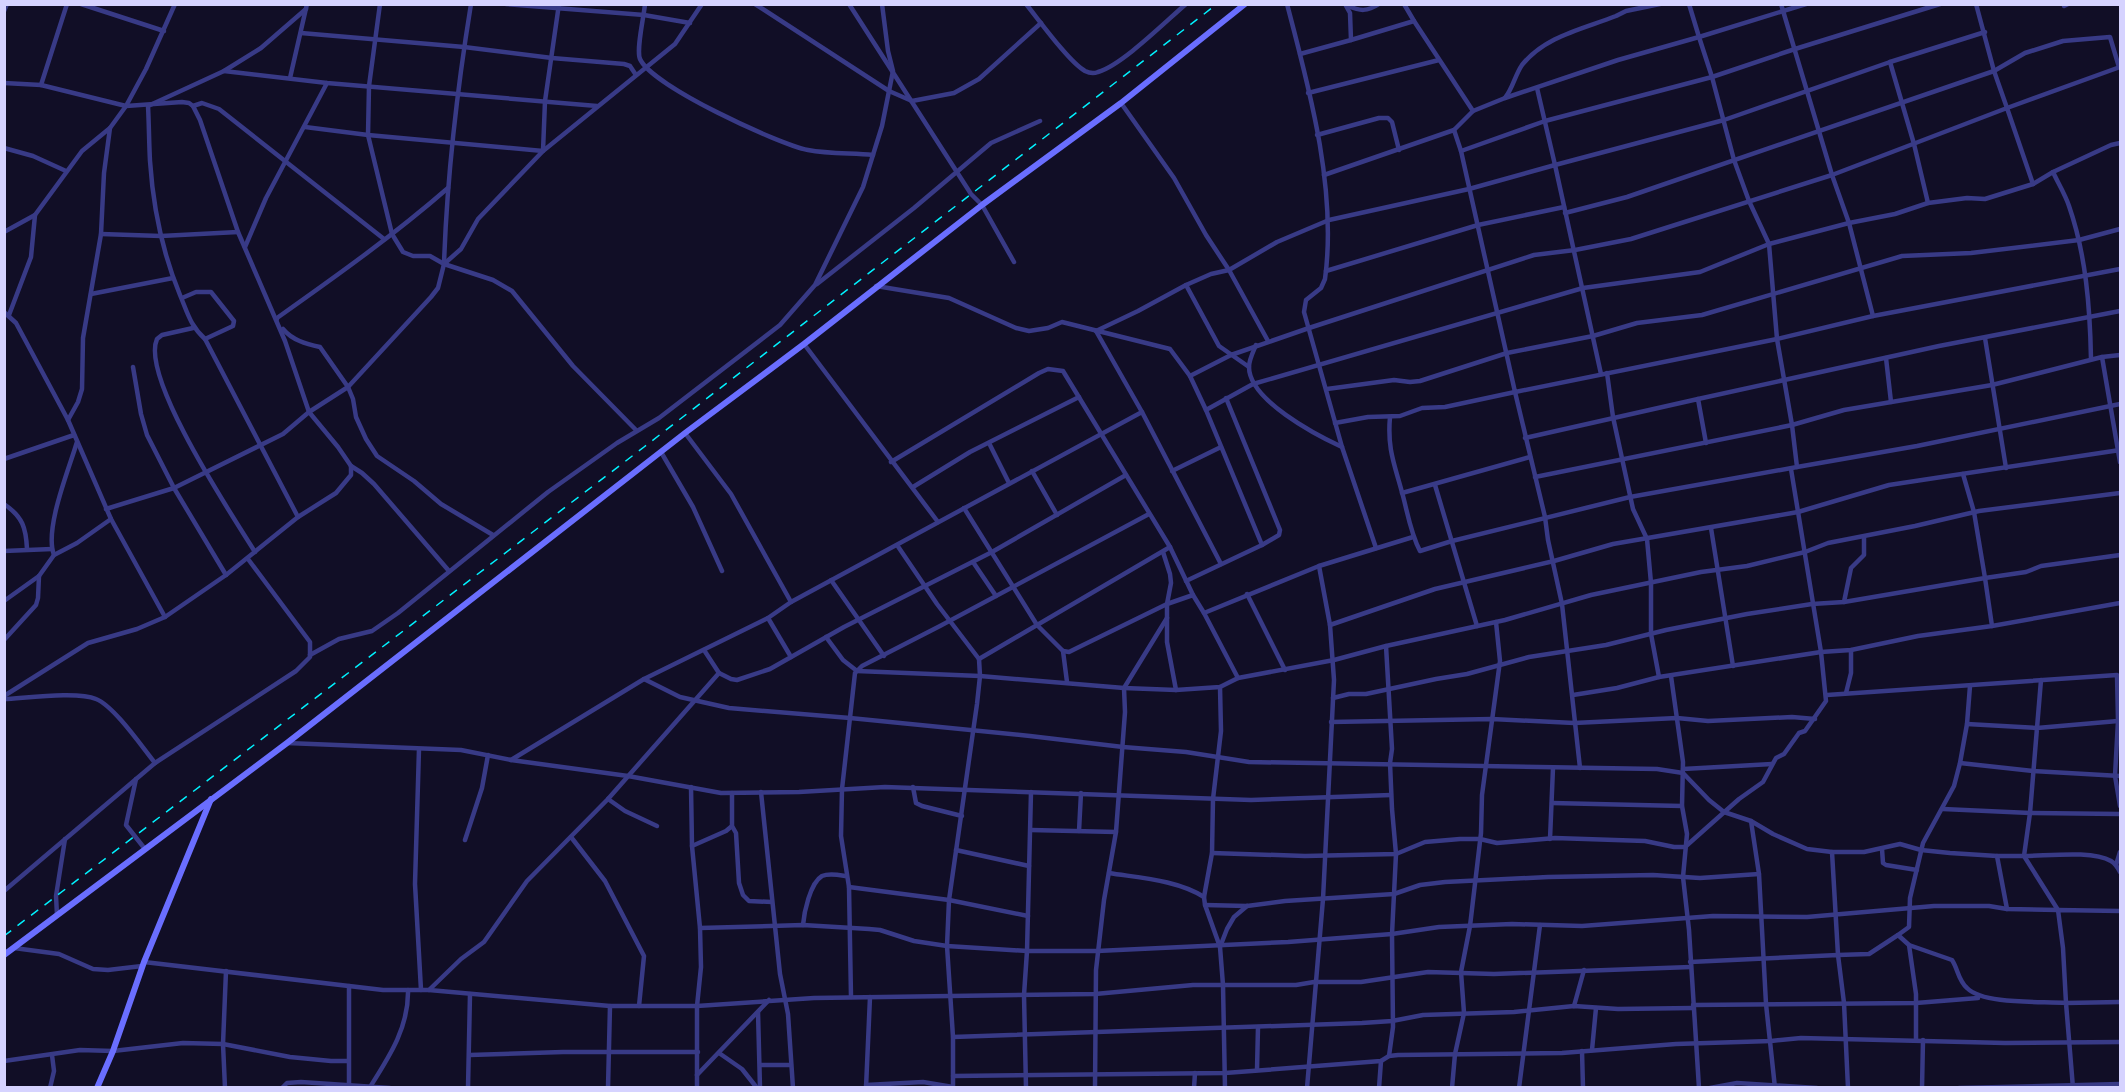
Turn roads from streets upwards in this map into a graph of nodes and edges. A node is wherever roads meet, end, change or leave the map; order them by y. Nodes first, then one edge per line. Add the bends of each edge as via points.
1 (7, 4) edge
2 (67, 4) edge
3 (81, 4) edge
4 (175, 4) edge
5 (380, 4) edge
6 (471, 4) edge
7 (506, 4) edge
8 (645, 4) edge
9 (702, 4) edge
10 (755, 4) edge
11 (849, 4) edge
12 (882, 4) edge
13 (1026, 4) edge
14 (1186, 4) edge
15 (1245, 4) edge
16 (1287, 4) edge
17 (1379, 4) edge
18 (1404, 4) edge
19 (1659, 4) edge
20 (1689, 4) edge
21 (1781, 4) edge
22 (1806, 4) edge
23 (1940, 4) edge
24 (1976, 4) edge
25 (306, 7) edge
26 (558, 7) edge
27 (1784, 10) junction
28 (4, 11) edge
29 (644, 15) junction
30 (1414, 21) junction
31 (690, 23) junction
32 (1041, 23) junction
33 (164, 31) junction
34 (1984, 32) junction
35 (301, 33) junction
36 (1699, 37) junction
37 (1351, 40) junction
38 (374, 41) junction
39 (464, 47) junction
40 (1795, 49) junction
41 (1300, 54) junction
42 (552, 58) junction
43 (1439, 60) junction
44 (1890, 62) junction
45 (2120, 67) edge
46 (646, 68) junction
47 (224, 70) junction
48 (893, 71) junction
49 (1994, 71) junction
50 (636, 75) junction
51 (1712, 77) junction
52 (290, 78) junction
53 (327, 82) junction
54 (4, 83) edge
55 (41, 85) junction
56 (369, 86) junction
57 (1537, 88) junction
58 (889, 91) junction
59 (1807, 92) junction
60 (1308, 93) junction
61 (459, 94) junction
62 (1505, 98) junction
63 (545, 101) junction
64 (912, 101) junction
65 (1902, 102) junction
66 (1121, 103) junction
67 (126, 106) junction
68 (148, 106) junction
69 (193, 106) junction
70 (598, 106) junction
71 (2007, 108) junction
72 (1473, 111) junction
73 (1724, 120) junction
74 (1040, 121) dead end
75 (1545, 121) junction
76 (305, 126) junction
77 (110, 128) junction
78 (1454, 130) junction
79 (1818, 130) junction
80 (368, 135) junction
81 (1317, 135) junction
82 (453, 142) junction
83 (2121, 143) edge
84 (1914, 144) junction
85 (4, 148) edge
86 (1399, 150) junction
87 (543, 151) junction
88 (1461, 151) junction
89 (873, 155) junction
90 (286, 160) junction
91 (1734, 160) junction
92 (1555, 165) junction
93 (66, 171) junction
94 (957, 172) junction
95 (2053, 172) junction
96 (1324, 175) junction
97 (1832, 175) junction
98 (2033, 184) junction
99 (448, 188) junction
100 (1469, 189) junction
101 (1749, 201) junction
102 (1928, 203) junction
103 (982, 205) junction
104 (1564, 210) junction
105 (35, 215) junction
106 (1329, 220) junction
107 (1849, 223) junction
108 (1478, 225) junction
109 (2121, 229) edge
110 (4, 232) edge
111 (238, 232) junction
112 (101, 234) junction
113 (392, 234) junction
114 (162, 236) junction
115 (384, 239) junction
116 (2079, 240) junction
117 (1769, 244) junction
118 (245, 247) junction
119 (1575, 250) junction
120 (1014, 262) dead end
121 (444, 264) junction
122 (1860, 267) junction
123 (1488, 269) junction
124 (2121, 269) edge
125 (1229, 270) junction
126 (1326, 271) junction
127 (2085, 276) junction
128 (173, 278) junction
129 (815, 285) junction
130 (1186, 285) junction
131 (876, 286) junction
132 (1583, 288) junction
133 (1772, 293) junction
134 (91, 294) junction
135 (182, 298) junction
136 (2121, 311) edge
137 (1497, 312) junction
138 (7, 313) edge
139 (1873, 316) junction
140 (2090, 316) junction
141 (277, 318) junction
142 (193, 328) junction
143 (1309, 328) junction
144 (1096, 331) junction
145 (1593, 336) junction
146 (1985, 338) junction
147 (205, 339) junction
148 (1777, 339) junction
149 (1268, 341) junction
150 (804, 344) junction
151 (1256, 345) junction
152 (1506, 353) junction
153 (1231, 355) junction
154 (2121, 355) edge
155 (2102, 357) junction
156 (1886, 358) junction
157 (2091, 358) junction
158 (1320, 366) junction
159 (133, 367) dead end
160 (1249, 368) junction
161 (1607, 373) junction
162 (1601, 374) junction
163 (1190, 376) junction
164 (1783, 380) junction
165 (1253, 384) junction
166 (1992, 385) junction
167 (348, 387) junction
168 (1327, 389) junction
169 (1515, 392) junction
170 (1079, 397) junction
171 (1226, 398) junction
172 (1698, 399) junction
173 (1891, 402) junction
174 (2121, 404) edge
175 (2109, 406) junction
176 (1206, 410) junction
177 (309, 412) junction
178 (1142, 412) junction
179 (1390, 417) junction
180 (1613, 417) junction
181 (68, 420) junction
182 (1335, 423) junction
183 (1792, 425) junction
184 (2000, 428) junction
185 (636, 430) junction
186 (685, 433) junction
187 (1102, 434) junction
188 (74, 435) junction
189 (1525, 438) junction
190 (77, 442) junction
191 (989, 443) junction
192 (1707, 443) junction
193 (259, 446) junction
194 (1221, 447) junction
195 (1342, 447) junction
196 (2120, 450) edge
197 (661, 452) junction
198 (1530, 457) junction
199 (4, 459) edge
200 (1623, 461) junction
201 (891, 462) junction
202 (2121, 462) edge
203 (351, 466) junction
204 (1797, 467) junction
205 (2006, 468) junction
206 (1791, 469) junction
207 (1032, 471) junction
208 (1172, 471) junction
209 (206, 473) junction
210 (1963, 474) junction
211 (1126, 475) junction
212 (1535, 477) junction
213 (1009, 483) junction
214 (1435, 484) junction
215 (174, 488) junction
216 (913, 488) junction
217 (1402, 493) junction
218 (2121, 493) edge
219 (1630, 497) junction
220 (4, 504) edge
221 (106, 508) junction
222 (964, 508) junction
223 (1798, 512) junction
224 (1974, 512) junction
225 (1149, 514) junction
226 (1057, 515) junction
227 (298, 517) junction
228 (1545, 517) junction
229 (111, 519) junction
230 (938, 522) junction
231 (1711, 528) junction
232 (493, 535) junction
233 (1413, 537) junction
234 (1864, 537) junction
235 (1647, 539) junction
236 (1452, 541) junction
237 (897, 545) junction
238 (1262, 545) junction
239 (1170, 548) junction
240 (1376, 548) junction
241 (27, 549) junction
242 (4, 551) edge
243 (53, 552) junction
244 (255, 552) junction
245 (992, 552) junction
246 (1163, 552) junction
247 (1805, 552) junction
248 (2121, 555) edge
249 (248, 559) junction
250 (1554, 561) junction
251 (973, 562) junction
252 (1221, 564) junction
253 (1319, 566) junction
254 (1716, 570) junction
255 (449, 571) junction
256 (722, 571) dead end
257 (226, 575) junction
258 (39, 576) junction
259 (1985, 578) junction
260 (831, 580) junction
261 (1186, 581) junction
262 (1464, 581) junction
263 (1652, 583) junction
264 (926, 587) junction
265 (1013, 587) junction
266 (1247, 594) junction
267 (1193, 595) junction
268 (996, 596) junction
269 (4, 601) edge
270 (791, 602) junction
271 (1844, 602) junction
272 (2121, 603) edge
273 (1167, 604) junction
274 (1562, 604) junction
275 (1812, 604) junction
276 (1204, 613) junction
277 (165, 617) junction
278 (768, 618) junction
279 (1167, 618) junction
280 (1724, 619) junction
281 (859, 620) junction
282 (950, 621) junction
283 (1496, 622) junction
284 (1037, 625) junction
285 (1330, 625) junction
286 (1477, 626) junction
287 (1992, 626) junction
288 (1651, 634) junction
289 (826, 637) junction
290 (4, 640) edge
291 (1386, 646) junction
292 (704, 650) junction
293 (1851, 650) junction
294 (1063, 651) junction
295 (1567, 652) junction
296 (1821, 652) junction
297 (310, 655) junction
298 (884, 656) junction
299 (791, 657) junction
300 (979, 659) junction
301 (1334, 660) junction
302 (1499, 666) junction
303 (1733, 666) junction
304 (857, 670) junction
305 (1286, 670) junction
306 (719, 673) junction
307 (2119, 675) edge
308 (980, 676) junction
309 (1659, 676) junction
310 (1671, 676) junction
311 (1238, 678) junction
312 (644, 679) junction
313 (2042, 680) junction
314 (1067, 682) junction
315 (1971, 686) junction
316 (1220, 687) junction
317 (1124, 688) junction
318 (1389, 688) junction
319 (1176, 690) junction
320 (1846, 693) junction
321 (1827, 694) junction
322 (1572, 695) junction
323 (4, 697) edge
324 (1334, 698) junction
325 (694, 701) junction
326 (850, 718) junction
327 (1677, 718) junction
328 (1492, 719) junction
329 (1815, 719) junction
330 (1390, 721) junction
331 (2118, 721) junction
332 (1331, 722) junction
333 (1574, 723) junction
334 (1967, 724) junction
335 (2037, 728) junction
336 (973, 730) junction
337 (287, 743) junction
338 (1123, 747) junction
339 (419, 749) junction
340 (488, 755) junction
341 (1219, 756) junction
342 (511, 760) junction
343 (155, 763) junction
344 (1330, 763) junction
345 (1390, 763) junction
346 (1960, 763) junction
347 (1772, 764) junction
348 (1486, 767) junction
349 (1554, 768) junction
350 (1580, 768) junction
351 (1683, 771) junction
352 (2033, 771) junction
353 (628, 776) junction
354 (2118, 776) edge
355 (136, 779) junction
356 (691, 787) junction
357 (913, 788) junction
358 (842, 789) junction
359 (965, 789) junction
360 (761, 792) junction
361 (1031, 792) junction
362 (732, 793) junction
363 (1081, 793) junction
364 (1119, 795) junction
365 (1391, 795) junction
366 (212, 798) junction
367 (609, 799) junction
368 (1213, 799) junction
369 (1327, 799) junction
370 (1552, 803) junction
371 (1682, 806) junction
372 (2121, 806) edge
373 (1942, 809) junction
374 (1724, 812) junction
375 (2030, 813) junction
376 (2121, 814) edge
377 (962, 816) junction
378 (1751, 821) junction
379 (657, 826) dead end
380 (732, 826) junction
381 (1031, 830) junction
382 (1079, 831) junction
383 (1116, 831) junction
384 (571, 837) junction
385 (65, 839) junction
386 (1480, 839) junction
387 (1550, 839) junction
388 (465, 840) dead end
389 (692, 846) junction
390 (1685, 847) junction
391 (145, 849) junction
392 (1882, 849) junction
393 (956, 850) junction
394 (1921, 850) junction
395 (1832, 852) junction
396 (2121, 852) edge
397 (1212, 854) junction
398 (1396, 854) junction
399 (1325, 856) junction
400 (1997, 856) junction
401 (2024, 856) junction
402 (2116, 865) junction
403 (1029, 866) junction
404 (1917, 870) junction
405 (2121, 872) edge
406 (1110, 873) junction
407 (1759, 874) junction
408 (846, 876) junction
409 (1683, 877) junction
410 (1474, 881) junction
411 (849, 887) junction
412 (4, 891) edge
413 (1394, 894) junction
414 (1204, 897) junction
415 (1323, 899) junction
416 (949, 900) junction
417 (772, 902) junction
418 (1205, 905) junction
419 (1247, 906) junction
420 (2007, 909) junction
421 (1908, 910) junction
422 (2058, 910) junction
423 (2121, 911) edge
424 (57, 915) junction
425 (1836, 915) junction
426 (1028, 916) junction
427 (1762, 916) junction
428 (1687, 918) junction
429 (803, 925) junction
430 (1540, 925) junction
431 (777, 926) junction
432 (1470, 926) junction
433 (700, 928) junction
434 (850, 929) junction
435 (1392, 934) junction
436 (1898, 935) junction
437 (1320, 939) junction
438 (1909, 945) junction
439 (947, 946) junction
440 (1220, 947) junction
441 (1918, 947) junction
442 (14, 948) junction
443 (1028, 951) junction
444 (1097, 951) junction
445 (4, 955) edge
446 (1838, 955) junction
447 (1764, 957) junction
448 (1912, 961) junction
449 (143, 964) junction
450 (1691, 965) junction
451 (1584, 970) junction
452 (226, 971) junction
453 (1461, 972) junction
454 (1535, 972) junction
455 (1392, 979) junction
456 (1314, 982) junction
457 (1223, 985) junction
458 (349, 987) junction
459 (408, 990) junction
460 (421, 990) junction
461 (429, 990) junction
462 (470, 994) junction
463 (1095, 994) junction
464 (950, 995) junction
465 (1024, 995) junction
466 (851, 997) junction
467 (870, 997) junction
468 (1982, 997) junction
469 (769, 1000) junction
470 (786, 1000) junction
471 (2121, 1002) edge
472 (1844, 1003) junction
473 (1916, 1003) junction
474 (2066, 1003) junction
475 (1766, 1004) junction
476 (610, 1006) junction
477 (639, 1006) junction
478 (697, 1006) junction
479 (1574, 1006) junction
480 (1693, 1006) junction
481 (1596, 1008) junction
482 (1529, 1011) junction
483 (758, 1012) junction
484 (1464, 1013) junction
485 (1392, 1021) junction
486 (1312, 1025) junction
487 (1258, 1027) junction
488 (1224, 1028) junction
489 (1095, 1033) junction
490 (1025, 1035) junction
491 (953, 1037) junction
492 (1846, 1040) junction
493 (1916, 1040) junction
494 (1923, 1040) junction
495 (1771, 1041) junction
496 (2121, 1042) edge
497 (1695, 1043) junction
498 (223, 1044) junction
499 (2069, 1044) junction
500 (1592, 1050) junction
501 (113, 1051) junction
502 (698, 1052) junction
503 (1582, 1052) junction
504 (609, 1053) junction
505 (719, 1053) junction
506 (1522, 1053) junction
507 (1455, 1054) junction
508 (52, 1055) junction
509 (470, 1055) junction
510 (1389, 1056) junction
511 (4, 1061) edge
512 (348, 1061) junction
513 (1381, 1061) junction
514 (761, 1065) junction
515 (791, 1065) junction
516 (1308, 1065) junction
517 (1257, 1070) junction
518 (1195, 1073) junction
519 (1225, 1073) junction
520 (697, 1075) junction
521 (1094, 1075) junction
522 (953, 1076) junction
523 (1026, 1076) junction
524 (2121, 1084) edge
525 (349, 1086) edge
526 (866, 1086) edge
527 (2073, 1086) edge
528 (370, 1087) edge
529 (953, 1087) edge
530 (1775, 1087) edge
531 (1811, 1087) edge
532 (50, 1088) edge
533 (97, 1088) edge
534 (225, 1088) edge
535 (282, 1088) edge
536 (390, 1088) edge
537 (468, 1088) edge
538 (608, 1088) edge
539 (697, 1088) edge
540 (759, 1088) edge
541 (793, 1088) edge
542 (1026, 1088) edge
543 (1095, 1088) edge
544 (1194, 1088) edge
545 (1225, 1088) edge
546 (1307, 1088) edge
547 (1379, 1088) edge
548 (1452, 1088) edge
549 (1519, 1088) edge
550 (1583, 1088) edge
551 (1699, 1088) edge
552 (1710, 1088) edge
553 (1817, 1088) edge
554 (1848, 1088) edge
555 (1922, 1088) edge
556 (1959, 1088) edge

1 - 28 street
2 - 55 street
3 - 33 street
4 - 33 street
5 - 38 street
6 - 39 street
7 - 26 street
8 - 29 street
9 - 31 street
10 - 58 street
11 - 48 street
12 - 48 street
13 - 32 street
14 - 32 street via 1139,45 1095,74 1080,68
15 - 66 street
16 - 41 street
17 - 37 street via 1365,11 1345,4 1350,13
18 - 30 street
19 - 62 street via 1626,11 1551,40 1520,68
20 - 36 street
21 - 27 street
22 - 27 street
23 - 40 street
24 - 34 street
25 - 35 street
25 - 47 street via 273,39
26 - 29 street
26 - 42 street
27 - 36 street
27 - 40 street
29 - 31 street
29 - 46 street via 639,55
30 - 37 street
30 - 43 street
31 - 46 street via 675,44
32 - 64 street via 980,80 954,93
33 - 67 street
34 - 44 street
34 - 49 street
35 - 38 street
35 - 52 street
36 - 51 street
36 - 57 street
37 - 41 street
38 - 39 street
38 - 56 street
39 - 42 street
39 - 61 street
40 - 51 street
40 - 59 street
41 - 60 street
42 - 50 street via 624,64
42 - 63 street
43 - 60 street
43 - 72 street
44 - 59 street
44 - 65 street
45 - 49 street via 2107,36 2053,44 2025,53
45 - 71 street
46 - 50 street
46 - 89 street via 665,84 741,124 807,150
47 - 52 street
47 - 68 street
48 - 58 street
48 - 64 street
49 - 65 street
49 - 71 street
50 - 70 street
51 - 73 street
51 - 75 street
52 - 53 street
53 - 56 street
53 - 76 street
54 - 55 street
55 - 67 street
56 - 61 street
56 - 80 street
57 - 62 street
57 - 75 street
58 - 64 street
58 - 89 street
59 - 73 street
59 - 79 street
60 - 81 street
61 - 63 street
61 - 82 street
62 - 72 street
63 - 70 street
63 - 87 street
64 - 94 street
65 - 79 street
65 - 84 street
66 - 103 street
66 - 125 street via 1174,178
67 - 68 street
67 - 77 street
68 - 69 street via 182,102
68 - 114 street via 150,162
69 - 90 street via 202,103 225,113
69 - 111 street
70 - 87 street
71 - 84 street
71 - 98 street
72 - 78 street
73 - 91 street
73 - 92 street
74 - 94 street via 991,143
75 - 88 street
75 - 92 street
76 - 80 street
76 - 90 street
77 - 93 street via 82,151
77 - 112 street
78 - 86 street
78 - 88 street
79 - 91 street
79 - 97 street
80 - 82 street
80 - 113 street
81 - 86 street via 1388,118
81 - 96 street
82 - 87 street
82 - 99 street
83 - 95 street
84 - 97 street
84 - 102 street
85 - 93 street
86 - 96 street
87 - 121 street via 478,219 461,249
88 - 100 street
89 - 129 street via 863,187
90 - 115 street
90 - 118 street
91 - 101 street
91 - 104 street via 1627,197
92 - 100 street
92 - 104 street
93 - 105 street
94 - 103 street
94 - 129 street
95 - 98 street
95 - 116 street via 2069,204
96 - 106 street
97 - 101 street
97 - 107 street
98 - 102 street via 1985,199
99 - 113 street
99 - 121 street
100 - 106 street
100 - 108 street
101 - 117 street
101 - 119 street via 1631,239
102 - 107 street
103 - 120 street
103 - 131 street
104 - 108 street
104 - 119 street
105 - 110 street
105 - 138 street via 31,257
106 - 125 street via 1277,242
106 - 126 street
107 - 117 street
107 - 122 street
108 - 123 street
108 - 126 street
109 - 116 street
111 - 114 street
111 - 118 street
112 - 114 street
112 - 134 street
113 - 115 street
113 - 121 street via 404,252 430,256
114 - 128 street
115 - 141 street
116 - 122 street via 1971,253 1902,256
116 - 127 street
117 - 132 street via 1700,272
117 - 133 street
118 - 141 street
119 - 123 street via 1534,255
119 - 132 street
121 - 167 street via 438,288 431,297
121 - 185 street via 512,291 573,366
122 - 133 street
122 - 139 street
123 - 137 street
123 - 143 street
124 - 127 street
125 - 130 street via 1211,273
125 - 149 street
126 - 143 street via 1324,284 1306,300
127 - 139 street
127 - 140 street
128 - 134 street
128 - 135 street
129 - 185 street via 780,325 659,418
130 - 144 street
130 - 153 street via 1218,344
131 - 144 street via 949,298 1023,329 1040,330 1062,322
131 - 150 street
132 - 137 street
132 - 145 street
133 - 145 street via 1702,315 1637,323
133 - 148 street
134 - 181 street via 83,338 82,389
135 - 142 street
135 - 147 street via 196,292 211,292 234,321 228,330
136 - 140 street
137 - 152 street
137 - 158 street
138 - 181 street
139 - 148 street
140 - 146 street
140 - 157 street
141 - 167 street via 288,335 320,347
141 - 177 street
142 - 147 street
142 - 209 street via 162,335 157,339 154,357 172,405
143 - 149 street
143 - 158 street
144 - 163 street via 1168,348
144 - 178 street
145 - 152 street
145 - 162 street
146 - 156 street
146 - 166 street
147 - 193 street
148 - 161 street
148 - 164 street
149 - 151 street
150 - 186 street
150 - 201 street
151 - 153 street
151 - 160 street
152 - 168 street via 1420,381 1394,380
152 - 169 street
153 - 160 street
153 - 163 street
154 - 155 street
155 - 157 street
155 - 175 street
156 - 164 street
156 - 173 street
157 - 166 street
158 - 165 street
158 - 168 street
159 - 215 street via 144,427
160 - 165 street
161 - 162 street
161 - 180 street
162 - 169 street
163 - 176 street
164 - 172 street
164 - 183 street
165 - 171 street
165 - 195 street via 1305,428
166 - 173 street
166 - 184 street
167 - 177 street
167 - 232 street via 356,417 377,456 441,504
168 - 182 street
169 - 179 street
169 - 189 street
170 - 187 street
170 - 191 street
170 - 201 street via 1063,371 1048,369
171 - 176 street
171 - 238 street via 1280,532
172 - 180 street
172 - 192 street
173 - 183 street
174 - 175 street
175 - 184 street
175 - 196 street
176 - 194 street
177 - 193 street via 283,434
177 - 203 street
178 - 187 street
178 - 208 street
179 - 182 street
179 - 217 street via 1389,441
180 - 189 street
180 - 200 street
181 - 188 street
182 - 195 street
183 - 192 street
183 - 204 street
184 - 204 street
184 - 205 street
185 - 232 street
186 - 197 street
186 - 270 street via 731,494
187 - 207 street
187 - 211 street
188 - 190 street
188 - 199 street
189 - 198 street
190 - 221 street
190 - 243 street via 54,518
191 - 213 street
191 - 216 street
192 - 200 street
193 - 209 street
193 - 227 street
194 - 208 street
194 - 238 street
195 - 240 street
196 - 202 street
196 - 205 street
197 - 256 street via 693,507
197 - 337 street
198 - 212 street
198 - 214 street
200 - 212 street
200 - 219 street
201 - 216 street
203 - 227 street via 351,475 336,493
203 - 255 street via 374,484
204 - 206 street
205 - 210 street
206 - 219 street
206 - 223 street
207 - 213 street
207 - 226 street
208 - 252 street
209 - 215 street
209 - 244 street
210 - 223 street via 1889,485
210 - 224 street
211 - 225 street
211 - 226 street
212 - 228 street
213 - 222 street
214 - 217 street
214 - 236 street
215 - 221 street
215 - 257 street
216 - 230 street
217 - 233 street
218 - 224 street
219 - 228 street
219 - 235 street
220 - 241 street via 24,524
221 - 229 street
222 - 230 street
222 - 245 street
223 - 231 street
223 - 247 street
224 - 234 street
224 - 259 street
225 - 239 street
225 - 265 street
226 - 245 street
227 - 244 street
228 - 236 street
228 - 250 street
229 - 243 street via 76,543
229 - 277 street
230 - 237 street
231 - 235 street
231 - 254 street
232 - 255 street
233 - 236 street via 1420,551
233 - 240 street
234 - 247 street via 1828,543
234 - 271 street via 1864,555 1851,568
235 - 250 street
235 - 263 street
236 - 262 street
237 - 260 street
237 - 264 street
238 - 252 street
239 - 246 street
239 - 261 street
240 - 253 street
241 - 242 street
241 - 243 street
243 - 258 street
244 - 249 street
245 - 251 street
245 - 265 street
246 - 273 street via 1171,582
246 - 284 street
247 - 254 street
247 - 275 street
248 - 259 street
249 - 257 street
249 - 297 street via 306,635
250 - 262 street
250 - 274 street
251 - 264 street
251 - 268 street
252 - 261 street
253 - 266 street
253 - 285 street
254 - 263 street
254 - 280 street
255 - 297 street via 372,631 339,639
257 - 277 street
258 - 269 street
258 - 290 street via 36,605
259 - 271 street
259 - 287 street
260 - 270 street
260 - 281 street
261 - 267 street
262 - 285 street
262 - 286 street
263 - 274 street
263 - 288 street
264 - 281 street
264 - 282 street
265 - 268 street
265 - 284 street
266 - 276 street
266 - 305 street
267 - 273 street
267 - 276 street
268 - 282 street
270 - 278 street
271 - 275 street
272 - 287 street
273 - 279 street
273 - 294 street via 1077,648
274 - 283 street
274 - 295 street
275 - 280 street
275 - 296 street
276 - 311 street
277 - 323 street via 88,643
278 - 292 street
278 - 299 street
279 - 317 street
279 - 319 street
280 - 288 street
280 - 303 street
281 - 289 street
281 - 298 street
282 - 298 street
282 - 300 street
283 - 286 street
283 - 302 street
284 - 294 street
284 - 300 street
285 - 301 street
286 - 291 street
287 - 293 street
288 - 295 street
288 - 309 street
289 - 299 street
289 - 304 street via 843,660
291 - 301 street
291 - 318 street
292 - 306 street
292 - 312 street
293 - 296 street
293 - 320 street
294 - 314 street
295 - 302 street
295 - 322 street
296 - 303 street
296 - 321 street
297 - 343 street via 306,663 276,686
298 - 304 street
299 - 306 street via 737,680
300 - 308 street
301 - 305 street
301 - 324 street
302 - 318 street
302 - 328 street
303 - 310 street
304 - 308 street
304 - 326 street
305 - 311 street
306 - 325 street
307 - 313 street
307 - 331 street
308 - 314 street
308 - 336 street
309 - 310 street
309 - 322 street
310 - 327 street
311 - 316 street
312 - 325 street
312 - 342 street
313 - 315 street
313 - 335 street
314 - 317 street
315 - 320 street
315 - 334 street
316 - 319 street
316 - 341 street
317 - 319 street
317 - 338 street
318 - 324 street
318 - 330 street
320 - 321 street
321 - 329 street
322 - 333 street
323 - 343 street via 98,699
324 - 332 street
325 - 326 street via 729,708
325 - 353 street
326 - 336 street
326 - 358 street
327 - 329 street
327 - 333 street
327 - 351 street
328 - 330 street
328 - 333 street
328 - 348 street
329 - 347 street
330 - 332 street
330 - 345 street
331 - 335 street
331 - 354 street
332 - 344 street
333 - 350 street
334 - 335 street
334 - 346 street
335 - 352 street
336 - 338 street
336 - 359 street
337 - 339 street
337 - 366 street
338 - 341 street
338 - 364 street
339 - 340 street
339 - 460 street via 415,884
340 - 342 street
340 - 388 street
341 - 344 street via 1249,762
341 - 368 street
342 - 353 street
343 - 355 street
344 - 345 street
344 - 369 street
345 - 348 street
345 - 365 street
346 - 352 street
346 - 373 street
347 - 351 street
347 - 374 street via 1763,782
348 - 349 street
348 - 386 street
349 - 350 street
349 - 370 street
350 - 351 street
351 - 371 street
351 - 374 street
352 - 354 street
352 - 375 street
353 - 356 street
353 - 367 street
354 - 372 street
355 - 385 street
355 - 391 street via 126,825
356 - 362 street
356 - 389 street
357 - 358 street
357 - 359 street
357 - 377 street via 916,803
358 - 360 street
358 - 408 street via 841,836
359 - 361 street
359 - 377 street
360 - 362 street
360 - 417 street
361 - 363 street
361 - 381 street
362 - 380 street
363 - 364 street
363 - 382 street
364 - 368 street
364 - 383 street
365 - 369 street
365 - 398 street
366 - 391 street
366 - 449 street
367 - 379 street
367 - 384 street
368 - 369 street
368 - 397 street
369 - 399 street
370 - 371 street
370 - 387 street
371 - 390 street
373 - 375 street
373 - 394 street
374 - 378 street
374 - 390 street
375 - 376 street
375 - 401 street
377 - 393 street
378 - 395 street via 1794,845
378 - 407 street
380 - 389 street
380 - 417 street via 743,895 748,901
381 - 382 street
381 - 403 street
382 - 383 street
383 - 406 street
384 - 461 street via 527,881 484,942
384 - 477 street via 605,881 644,956
385 - 412 street
385 - 424 street
386 - 387 street via 1497,843
386 - 398 street via 1425,842
386 - 410 street
387 - 390 street via 1648,841
389 - 433 street
390 - 409 street
391 - 424 street
392 - 394 street via 1900,844
392 - 395 street
392 - 404 street via 1886,865
393 - 403 street
393 - 416 street
394 - 400 street
394 - 404 street
395 - 425 street
396 - 402 street
397 - 399 street
397 - 414 street
398 - 399 street
398 - 413 street
399 - 415 street
400 - 401 street
400 - 420 street
401 - 402 street via 2094,856
401 - 422 street
402 - 405 street
403 - 426 street
404 - 421 street
406 - 414 street via 1193,890
406 - 444 street
407 - 409 street
407 - 427 street
408 - 411 street
408 - 429 street via 830,874 819,879
409 - 410 street via 1577,876
409 - 428 street
410 - 413 street via 1420,885
410 - 432 street
411 - 416 street
411 - 434 street
413 - 415 street
413 - 435 street
414 - 418 street
415 - 419 street
415 - 437 street
416 - 426 street
416 - 439 street
417 - 431 street
418 - 419 street
418 - 440 street
419 - 440 street via 1234,917
420 - 421 street via 1942,906
420 - 422 street
421 - 425 street
421 - 436 street via 1908,927
422 - 423 street
422 - 474 street
424 - 442 street
425 - 427 street
425 - 446 street
426 - 443 street
427 - 428 street
427 - 447 street
428 - 430 street
428 - 450 street
429 - 431 street
429 - 434 street
430 - 432 street
430 - 454 street
431 - 433 street
431 - 470 street
432 - 435 street
432 - 453 street
433 - 478 street
434 - 439 street via 880,930
434 - 466 street
435 - 437 street
435 - 455 street
436 - 438 street
436 - 446 street via 1869,954
437 - 440 street
437 - 456 street
438 - 441 street
438 - 448 street
439 - 443 street
439 - 464 street
440 - 444 street
440 - 457 street
441 - 448 street
441 - 468 street via 1952,960 1965,987
442 - 445 street
442 - 449 street via 58,954 93,969
443 - 444 street
443 - 465 street
444 - 463 street
446 - 447 street
446 - 472 street
447 - 450 street
447 - 475 street
448 - 473 street
449 - 452 street
449 - 501 street
450 - 451 street via 1649,970
450 - 480 street
451 - 454 street
451 - 479 street
452 - 458 street
452 - 498 street
453 - 454 street
453 - 455 street via 1428,972
453 - 484 street
454 - 482 street
455 - 456 street
455 - 485 street
456 - 457 street
456 - 486 street
457 - 463 street
457 - 488 street
458 - 459 street
458 - 512 street
459 - 460 street
459 - 528 street via 406,1019
460 - 461 street
461 - 462 street
462 - 476 street
462 - 509 street
463 - 465 street
463 - 489 street
464 - 465 street
464 - 467 street
464 - 491 street
465 - 490 street
466 - 467 street
466 - 470 street
467 - 526 street
468 - 473 street
468 - 474 street
469 - 470 street
469 - 478 street
469 - 483 street
470 - 515 street
471 - 474 street
472 - 473 street
472 - 475 street
472 - 492 street
473 - 493 street
474 - 499 street
475 - 480 street
475 - 495 street
476 - 477 street
476 - 504 street
477 - 478 street
478 - 502 street
479 - 481 street
479 - 482 street
480 - 481 street
480 - 497 street
481 - 500 street
482 - 484 street
482 - 506 street
483 - 505 street
483 - 514 street
484 - 485 street
484 - 507 street
485 - 486 street
485 - 510 street
486 - 487 street
486 - 516 street
487 - 488 street
487 - 517 street
488 - 489 street
488 - 519 street
489 - 490 street
489 - 521 street
490 - 491 street
490 - 523 street
491 - 522 street
492 - 493 street
492 - 495 street
492 - 554 street
493 - 494 street
494 - 499 street
494 - 555 street
495 - 497 street
495 - 530 street
496 - 499 street
497 - 500 street
497 - 551 street
498 - 501 street via 163,1044
498 - 512 street via 290,1057
498 - 534 street
499 - 527 street
500 - 503 street
501 - 508 street via 80,1050
501 - 533 street
502 - 504 street
502 - 520 street
503 - 506 street
503 - 550 street
504 - 509 street
504 - 538 street
505 - 520 street
505 - 540 street
506 - 507 street
506 - 549 street
507 - 510 street
507 - 548 street
508 - 511 street
508 - 532 street
509 - 537 street
510 - 513 street
512 - 525 street
513 - 516 street
513 - 547 street
514 - 515 street
514 - 540 street
515 - 541 street
516 - 517 street
516 - 546 street
517 - 519 street
518 - 519 street
518 - 521 street
518 - 544 street
519 - 545 street
520 - 539 street
521 - 523 street
521 - 543 street
522 - 523 street
522 - 529 street
523 - 542 street
524 - 527 street
525 - 528 street
525 - 535 street via 292,1082
526 - 529 street via 923,1082
527 - 556 street
528 - 536 street
530 - 531 street
530 - 552 street via 1737,1083
531 - 553 street

